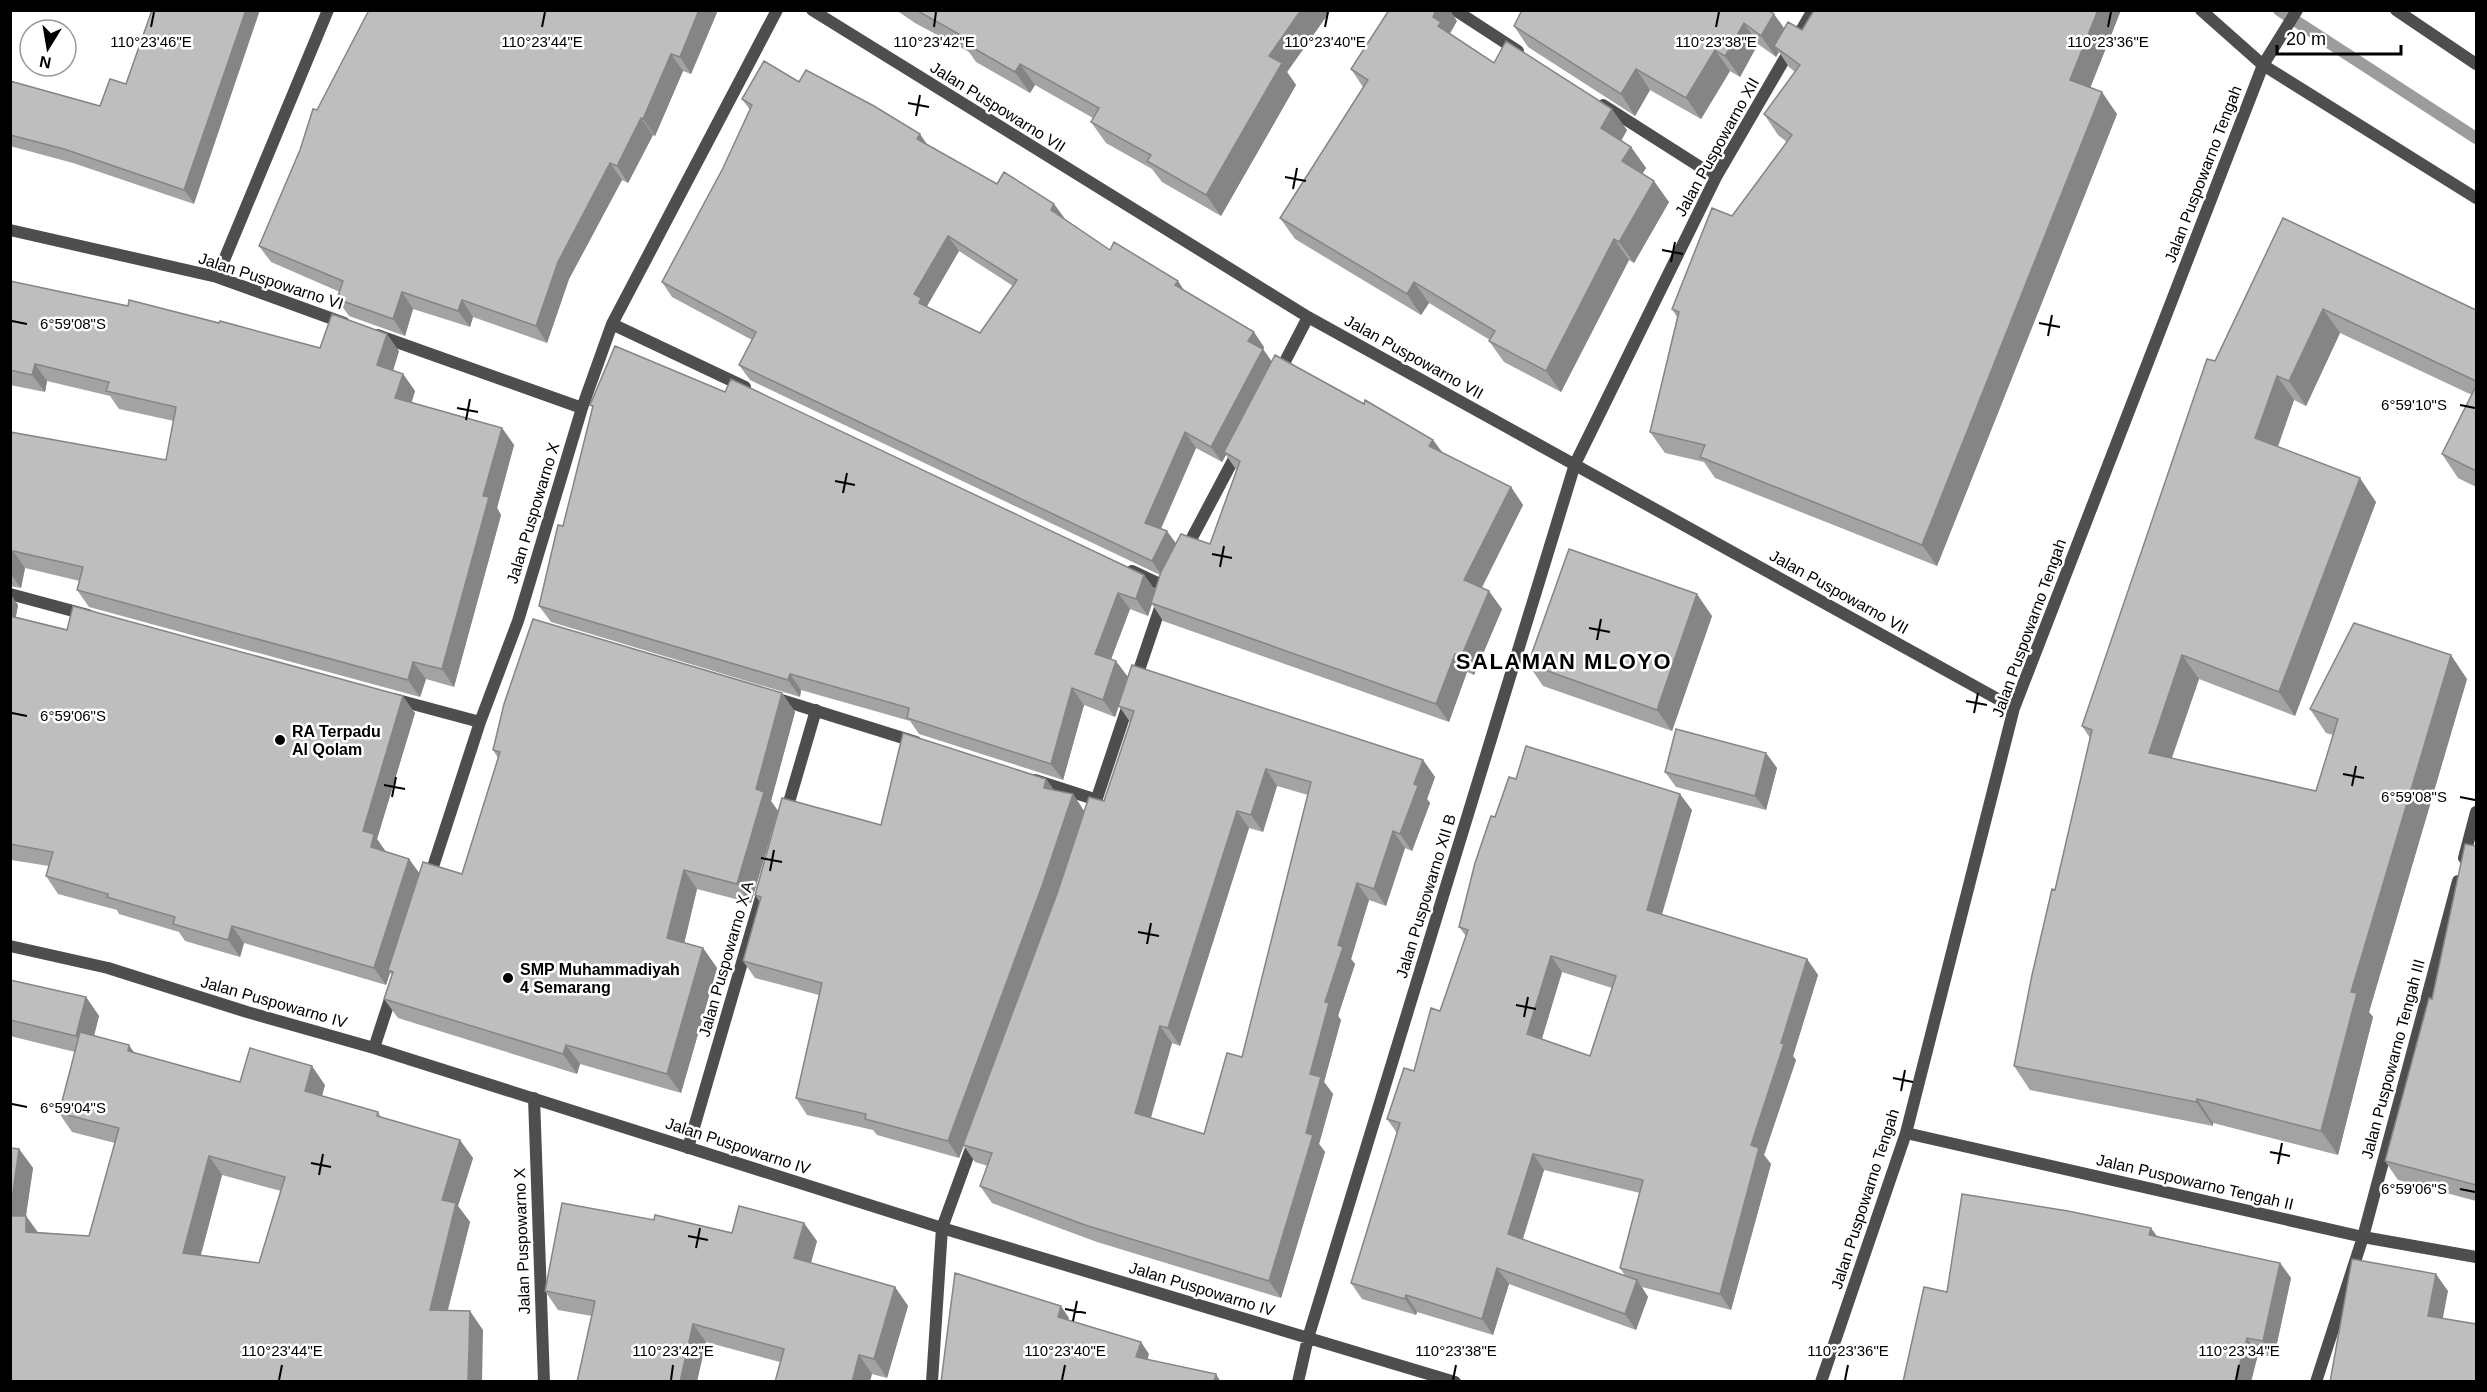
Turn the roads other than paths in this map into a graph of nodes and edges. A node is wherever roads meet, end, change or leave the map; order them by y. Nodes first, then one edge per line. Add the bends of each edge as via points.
1 (328, 10) edge
2 (777, 10) edge
3 (812, 10) edge
4 (1455, 10) edge
5 (1813, 10) edge
6 (2201, 10) edge
7 (2297, 10) edge
8 (2396, 10) edge
9 (1525, 56) edge
10 (2476, 64) edge
11 (2263, 65) junction
12 (1596, 100) edge
13 (1716, 177) junction
14 (2476, 198) edge
15 (10, 230) edge
16 (217, 277) junction
17 (1308, 317) junction
18 (612, 324) junction
19 (1276, 380) edge
20 (762, 395) edge
21 (582, 408) junction
22 (1243, 442) edge
23 (1575, 464) junction
24 (1124, 567) edge
25 (1172, 576) junction
26 (10, 594) edge
27 (102, 619) edge
28 (758, 693) edge
29 (377, 694) edge
30 (2014, 708) junction
31 (816, 710) junction
32 (480, 722) junction
33 (928, 746) edge
34 (1018, 775) edge
35 (1097, 800) junction
36 (2476, 812) edge
37 (1090, 821) edge
38 (782, 825) edge
39 (768, 871) edge
40 (425, 891) edge
41 (10, 946) edge
42 (396, 981) edge
43 (374, 1048) junction
44 (534, 1098) junction
45 (980, 1125) edge
46 (1906, 1133) junction
47 (688, 1148) junction
48 (942, 1228) junction
49 (2362, 1237) junction
50 (2476, 1257) edge
51 (1308, 1338) junction
52 (544, 1382) edge
53 (932, 1382) edge
54 (1298, 1382) edge
55 (1455, 1382) edge
56 (1821, 1382) edge
57 (2316, 1382) edge

1 - 16 street
2 - 18 street, Jalan Puspowarno X
3 - 17 street, Jalan Puspowarno VII
4 - 9 street
5 - 13 street, Jalan Puspowarno XII
6 - 11 street
7 - 11 street, Jalan Puspowarno Tengah
8 - 10 street
11 - 14 street
11 - 30 street, Jalan Puspowarno Tengah
12 - 13 street
13 - 23 street, Jalan Puspowarno XII
15 - 16 street, Jalan Puspowarno VI
16 - 21 street, Jalan Puspowarno VI
17 - 19 street
17 - 23 street, Jalan Puspowarno VII
18 - 20 street
18 - 21 street, Jalan Puspowarno X
21 - 32 street, Jalan Puspowarno X via 524,623
22 - 25 street
23 - 30 street, Jalan Puspowarno VII
23 - 51 street, Jalan Puspowarno XII B
24 - 25 street
25 - 35 street
26 - 27 street
28 - 31 street
29 - 32 street
30 - 46 street, Jalan Puspowarno Tengah
31 - 33 street
31 - 38 street
32 - 40 street, Jalan Puspowarno X
34 - 35 street
35 - 37 street
36 - 49 street, Jalan Puspowarno Tengah III
39 - 47 street, Jalan Puspowarno X A
41 - 43 street, Jalan Puspowarno IV via 108,968
42 - 43 street
43 - 44 street, Jalan Puspowarno IV
44 - 47 street, Jalan Puspowarno IV
44 - 52 street, Jalan Puspowarno X
45 - 48 street
46 - 49 street, Jalan Puspowarno Tengah II
46 - 56 street, Jalan Puspowarno Tengah
47 - 48 street, Jalan Puspowarno IV
48 - 51 street, Jalan Puspowarno IV
48 - 53 street
49 - 50 street, Jalan Puspowarno Tengah II
49 - 57 street, Jalan Puspowarno Tengah III
51 - 54 street
51 - 55 street, Jalan Puspowarno IV

